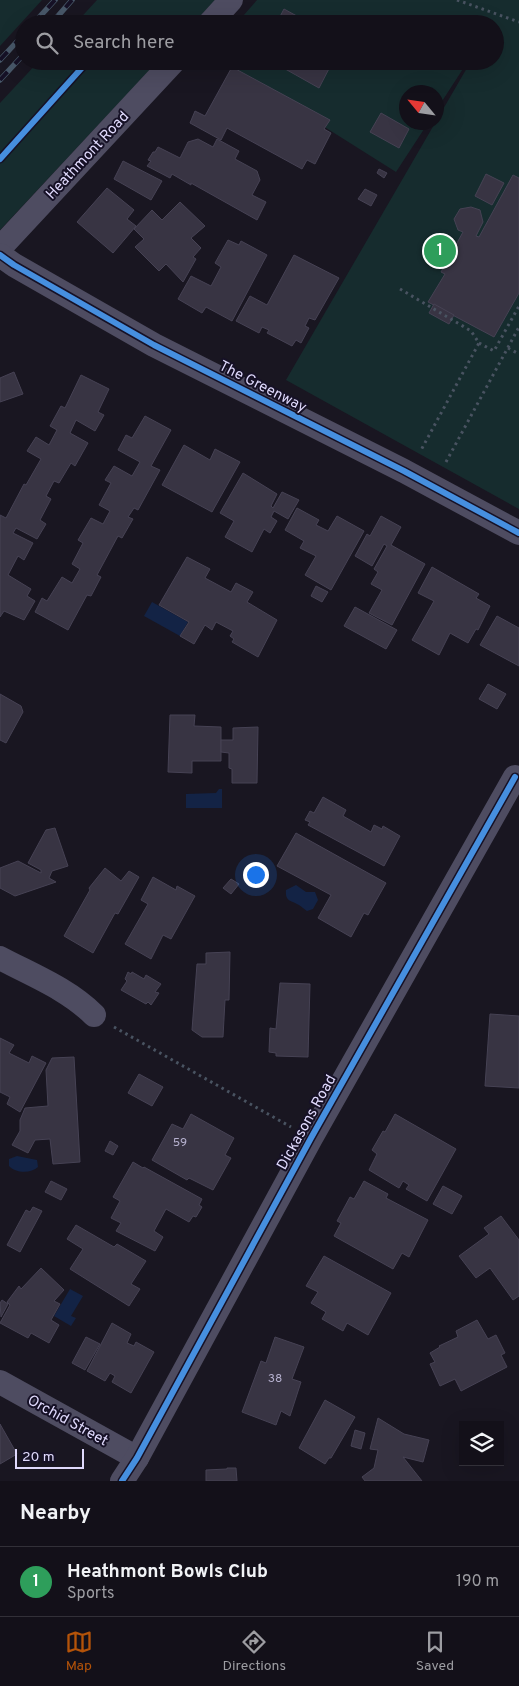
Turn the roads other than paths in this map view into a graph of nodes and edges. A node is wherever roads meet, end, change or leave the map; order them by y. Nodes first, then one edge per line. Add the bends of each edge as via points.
1 (231, 0) edge
2 (217, 15) edge
3 (166, 70) edge
4 (0, 248) edge
5 (0, 255) edge
6 (519, 533) edge
7 (515, 777) dead end
8 (0, 958) edge
9 (94, 1015) road end
10 (0, 1382) edge
11 (137, 1458) junction
12 (122, 1481) edge

1 - 2 street
3 - 4 street, Heathmont Road
5 - 6 street, The Greenway via 154,345
7 - 11 street, Dickasons Road via 311,1138
8 - 9 street via 69,995
10 - 11 street, Orchid Street
11 - 12 street, Dickasons Road

